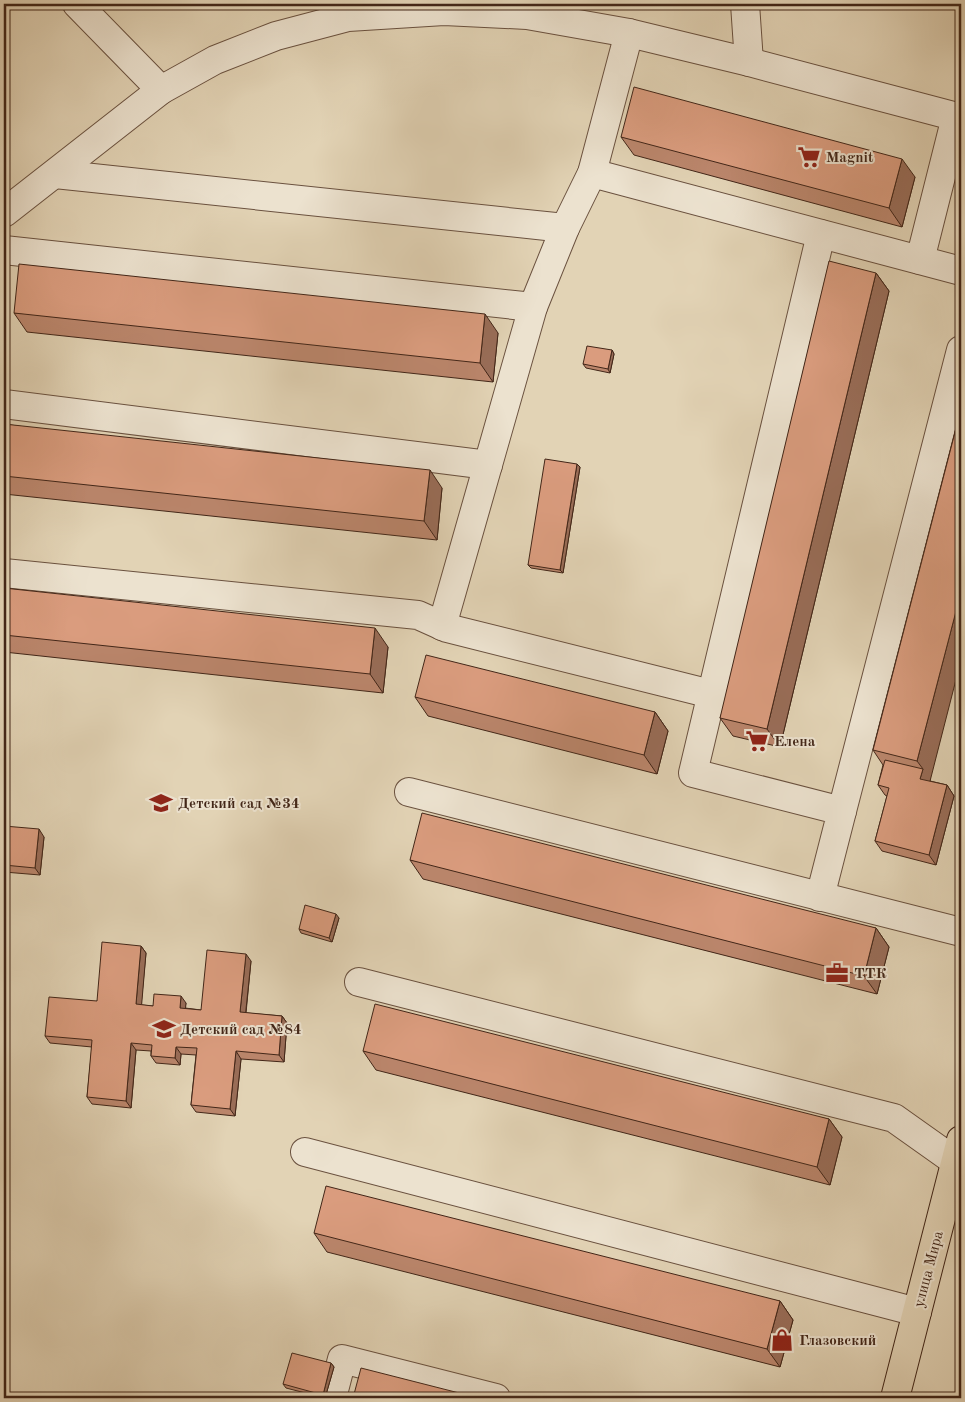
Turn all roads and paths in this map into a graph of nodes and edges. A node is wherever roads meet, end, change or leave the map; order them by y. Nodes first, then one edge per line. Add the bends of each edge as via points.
1 (77, 4) edge
2 (745, 4) edge
3 (629, 33) junction
4 (749, 62) junction
5 (161, 90) junction
6 (959, 118) edge
7 (592, 173) junction
8 (55, 174) junction
9 (4, 213) edge
10 (565, 228) junction
11 (821, 234) junction
12 (4, 250) edge
13 (920, 260) junction
14 (961, 271) edge
15 (533, 307) junction
16 (961, 350) edge
17 (4, 404) edge
18 (488, 465) junction
19 (4, 573) edge
20 (442, 626) junction
21 (712, 694) junction
22 (409, 792) dead end
23 (842, 811) junction
24 (820, 897) junction
25 (961, 932) edge
26 (359, 982) dead end
27 (958, 1151) edge
28 (305, 1152) dead end
29 (917, 1312) junction
30 (332, 1398) edge
31 (496, 1398) edge
32 (894, 1398) edge

1 - 5 street
2 - 4 street
3 - 4 street
3 - 5 street via 527,16 444,11 348,16 267,40 215,60
3 - 7 street
4 - 6 street
5 - 8 street
6 - 13 street
7 - 10 street
7 - 11 street
8 - 9 street
8 - 10 street
10 - 15 street
11 - 13 street
11 - 21 street
12 - 15 street
13 - 14 street
15 - 18 street
16 - 23 street
17 - 18 street
18 - 20 street
19 - 20 street via 418,615
20 - 21 street
21 - 23 street via 693,773
22 - 24 street
23 - 24 street
24 - 25 street
26 - 27 street via 894,1118
27 - 29 main road, улица Мира
28 - 29 street
29 - 32 main road, улица Мира
30 - 31 street via 342,1359

